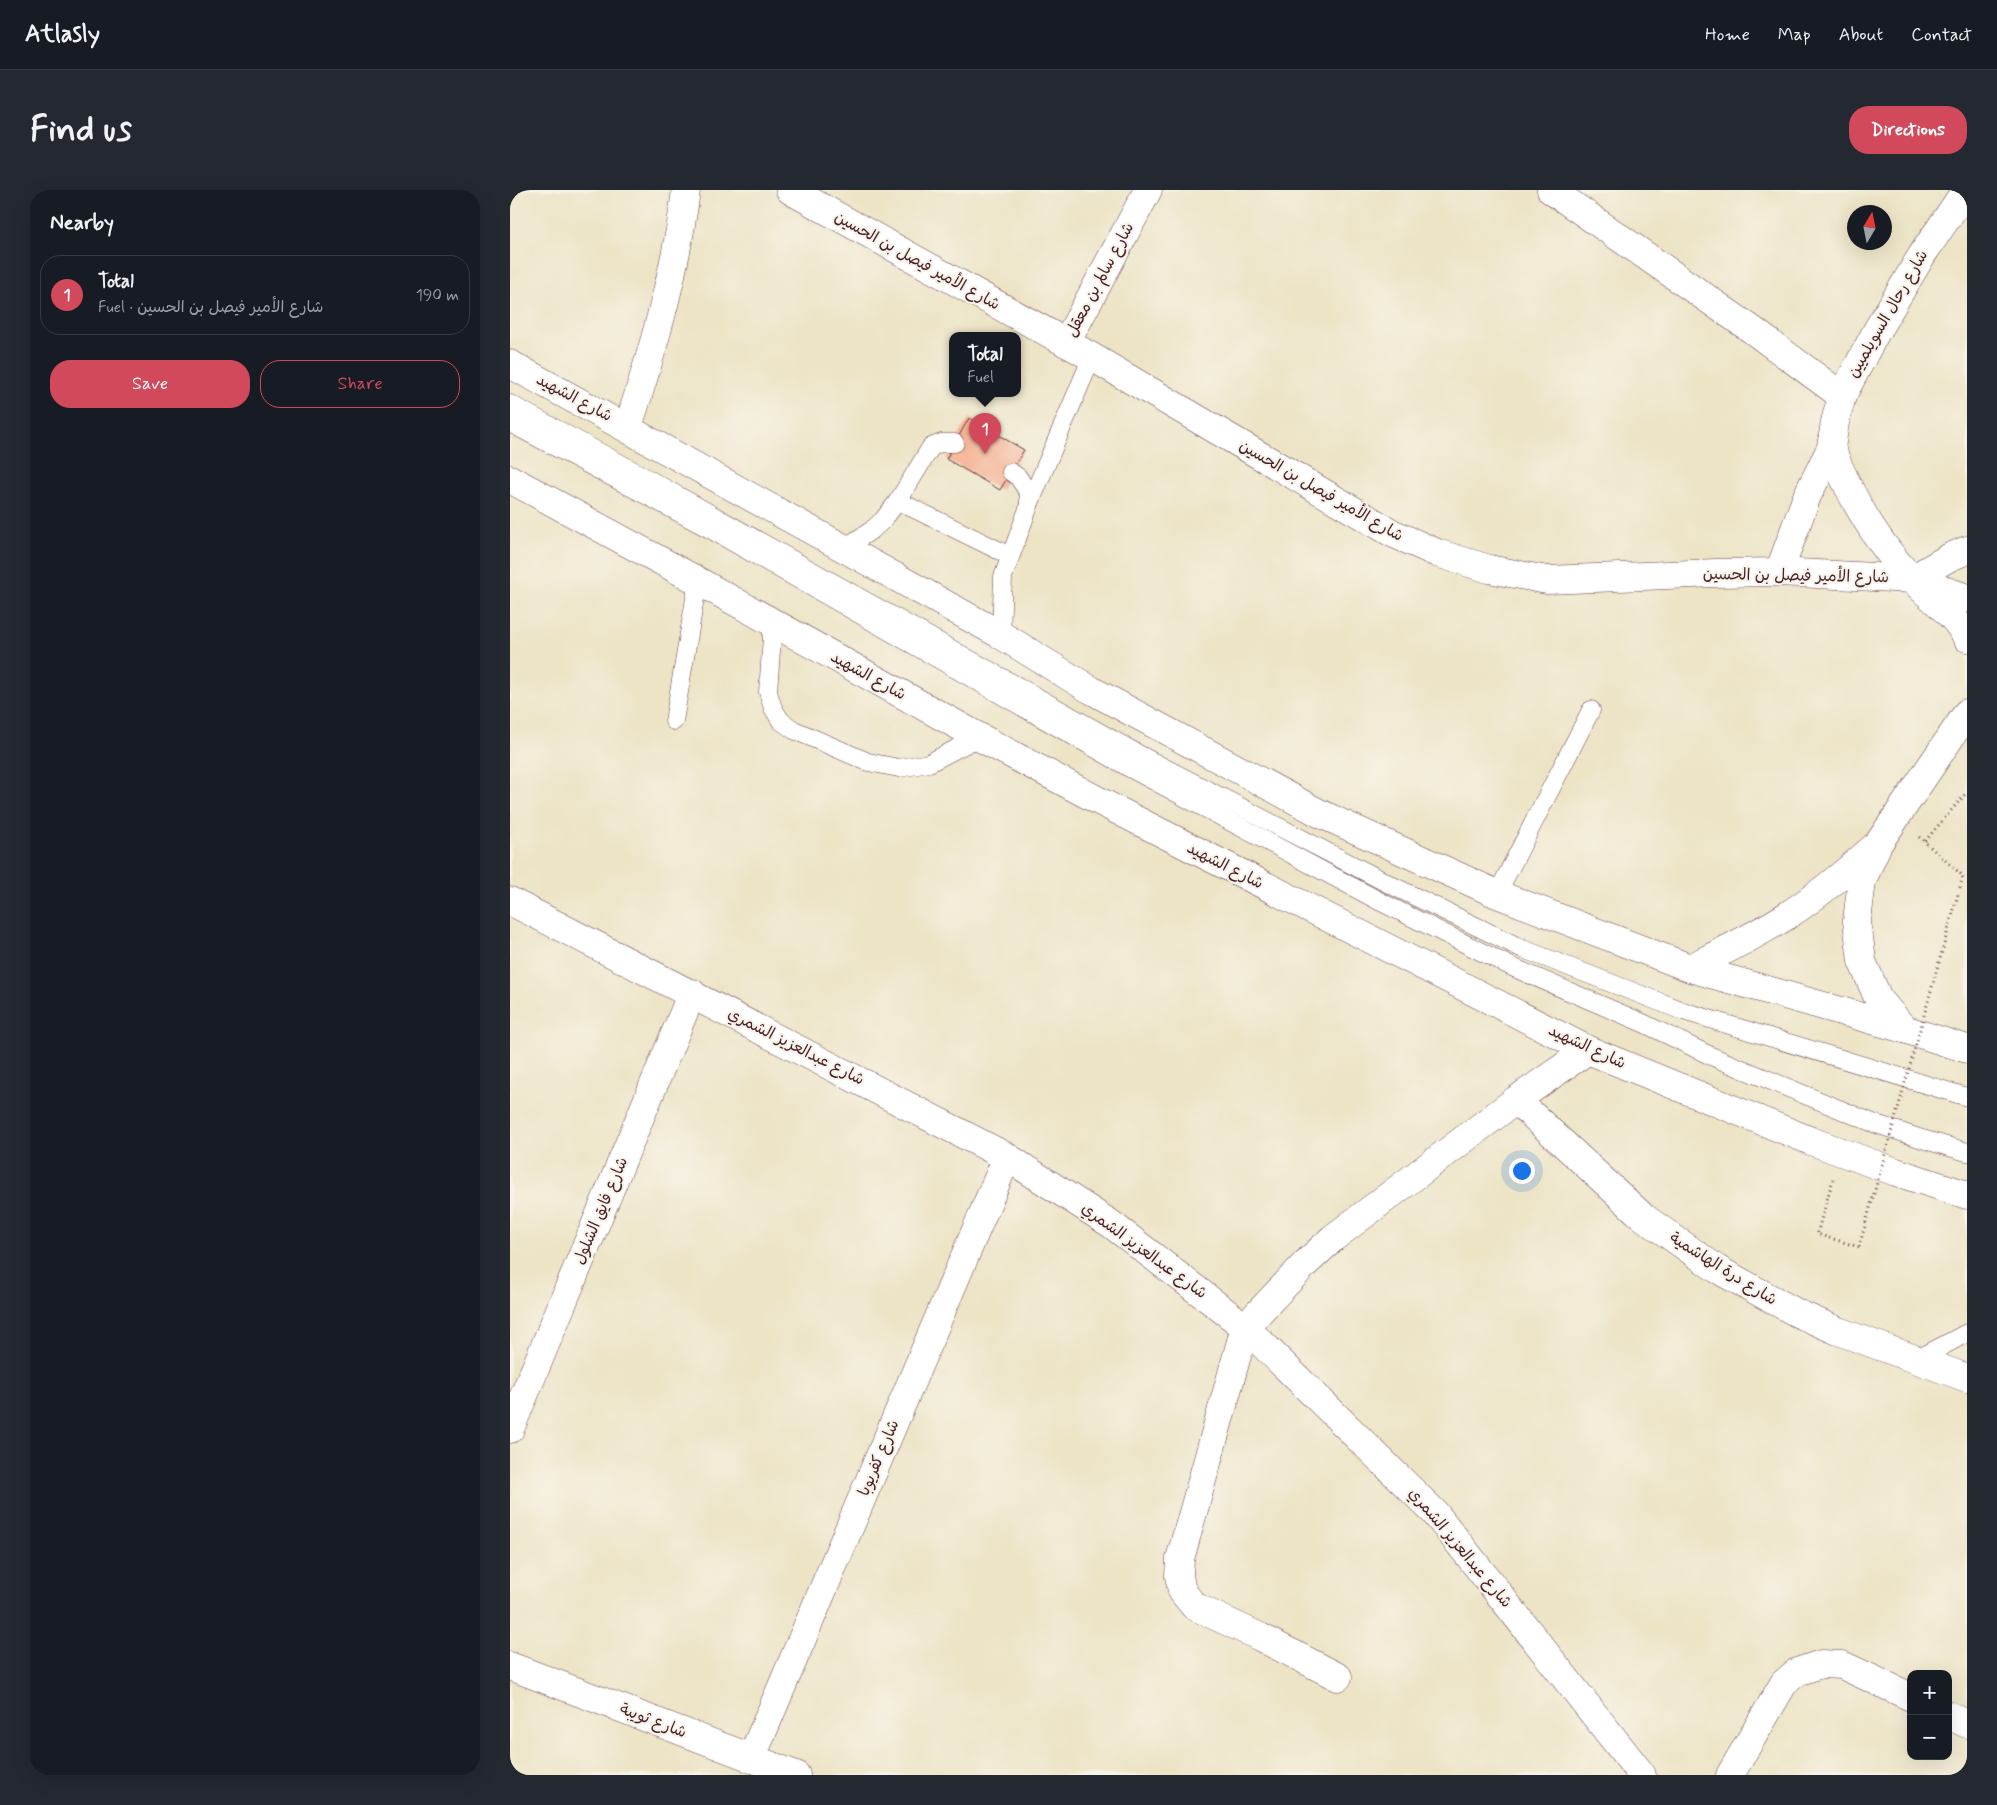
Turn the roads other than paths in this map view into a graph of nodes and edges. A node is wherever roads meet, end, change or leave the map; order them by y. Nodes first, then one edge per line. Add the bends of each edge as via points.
1 (686, 190) edge
2 (790, 190) edge
3 (1148, 190) edge
4 (1551, 190) edge
5 (1966, 190) edge
6 (1066, 343) junction
7 (1092, 357) junction
8 (510, 364) edge
9 (1842, 396) junction
10 (510, 404) edge
11 (510, 423) edge
12 (628, 427) junction
13 (955, 443) dead end
14 (1831, 448) junction
15 (1011, 472) dead end
16 (510, 479) edge
17 (898, 501) junction
18 (1029, 506) junction
19 (844, 548) junction
20 (1967, 550) edge
21 (1010, 556) junction
22 (1779, 572) junction
23 (1912, 579) junction
24 (698, 581) junction
25 (1967, 598) edge
26 (773, 623) junction
27 (1001, 635) junction
28 (1967, 638) edge
29 (1590, 710) dead end
30 (1967, 714) edge
31 (674, 721) dead end
32 (979, 737) junction
33 (1878, 844) junction
34 (1497, 894) junction
35 (510, 901) edge
36 (1690, 968) junction
37 (692, 993) junction
38 (1904, 1029) junction
39 (1967, 1049) edge
40 (1588, 1050) junction
41 (1967, 1097) edge
42 (1516, 1100) junction
43 (1967, 1152) edge
44 (1007, 1157) junction
45 (1967, 1196) edge
46 (1245, 1327) junction
47 (1967, 1333) edge
48 (1916, 1360) junction
49 (1967, 1378) edge
50 (510, 1429) edge
51 (510, 1666) edge
52 (1338, 1677) dead end
53 (1907, 1695) edge
54 (1952, 1717) edge
55 (1967, 1724) edge
56 (751, 1760) junction
57 (796, 1775) edge
58 (1642, 1775) edge
59 (1730, 1775) edge

1 - 12 main road via 670,284
2 - 6 main road, شارع الأمير فيصل بن الحسين
3 - 6 main road, شارع سالم بن معقل
4 - 9 main road
5 - 9 main road, شارع رحال السويلميين via 1922,255
6 - 7 main road, شارع الأمير فيصل بن الحسين
7 - 18 lane
7 - 22 main road, شارع الأمير فيصل بن الحسين via 1392,533 1437,553 1489,570 1547,580
8 - 12 main road, شارع الشهيد
9 - 14 main road, شارع رحال السويلميين
10 - 41 lane via 1142,756 1389,884 1523,949 1683,1011
11 - 43 lane via 708,528 1126,766 1381,902 1512,967 1711,1056 1874,1123
12 - 19 main road, شارع الشهيد
13 - 17 lane via 931,447
14 - 22 main road, شارع رحال السويلميين via 1807,496
14 - 23 main road, شارع رحال السويلميين via 1842,477 1872,531
15 - 18 lane via 1029,493
16 - 24 main road, شارع الشهيد
17 - 19 lane via 872,530
17 - 21 lane
18 - 21 lane
19 - 27 main road, شارع الشهيد
20 - 23 main road, شارع الأمير فيصل بن الحسين
21 - 27 lane via 1003,577
22 - 23 main road, شارع الأمير فيصل بن الحسين
23 - 25 main road, شارع الأمير فيصل بن الحسين
23 - 28 main road, شارع رحال السويلميين via 1953,617
24 - 26 main road, شارع الشهيد
24 - 31 lane
26 - 32 main road, شارع الشهيد
26 - 32 lane via 768,692 773,708 794,730 868,762 899,768 930,763
27 - 34 main road, شارع الشهيد via 1091,690 1319,813
29 - 34 lane
30 - 33 main road
32 - 40 main road, شارع الشهيد
33 - 36 main road via 1789,914
33 - 38 main road via 1862,882 1857,921 1862,961 1878,998
34 - 36 main road, شارع الشهيد
35 - 37 main road, شارع عبدالعزيز الشمري
36 - 38 main road, شارع الشهيد
37 - 44 main road, شارع عبدالعزيز الشمري
37 - 50 main road, شارع فايق الشلول
38 - 39 main road, شارع الشهيد
40 - 42 main road
40 - 45 main road, شارع الشهيد via 1840,1152
42 - 46 main road via 1333,1238
42 - 48 main road, شارع درة الهاشمية via 1642,1216 1717,1269 1797,1313
44 - 46 main road, شارع عبدالعزيز الشمري via 1111,1224
44 - 56 main road, شارع كفريوبا
46 - 52 main road via 1180,1559 1182,1592 1194,1606
46 - 58 main road, شارع عبدالعزيز الشمري via 1435,1513
47 - 48 lane
48 - 49 main road, شارع درة الهاشمية
51 - 56 main road, شارع ثويبة
53 - 59 main road via 1842,1664 1821,1664 1797,1672 1784,1683
54 - 55 main road
56 - 57 main road, شارع ثويبة

